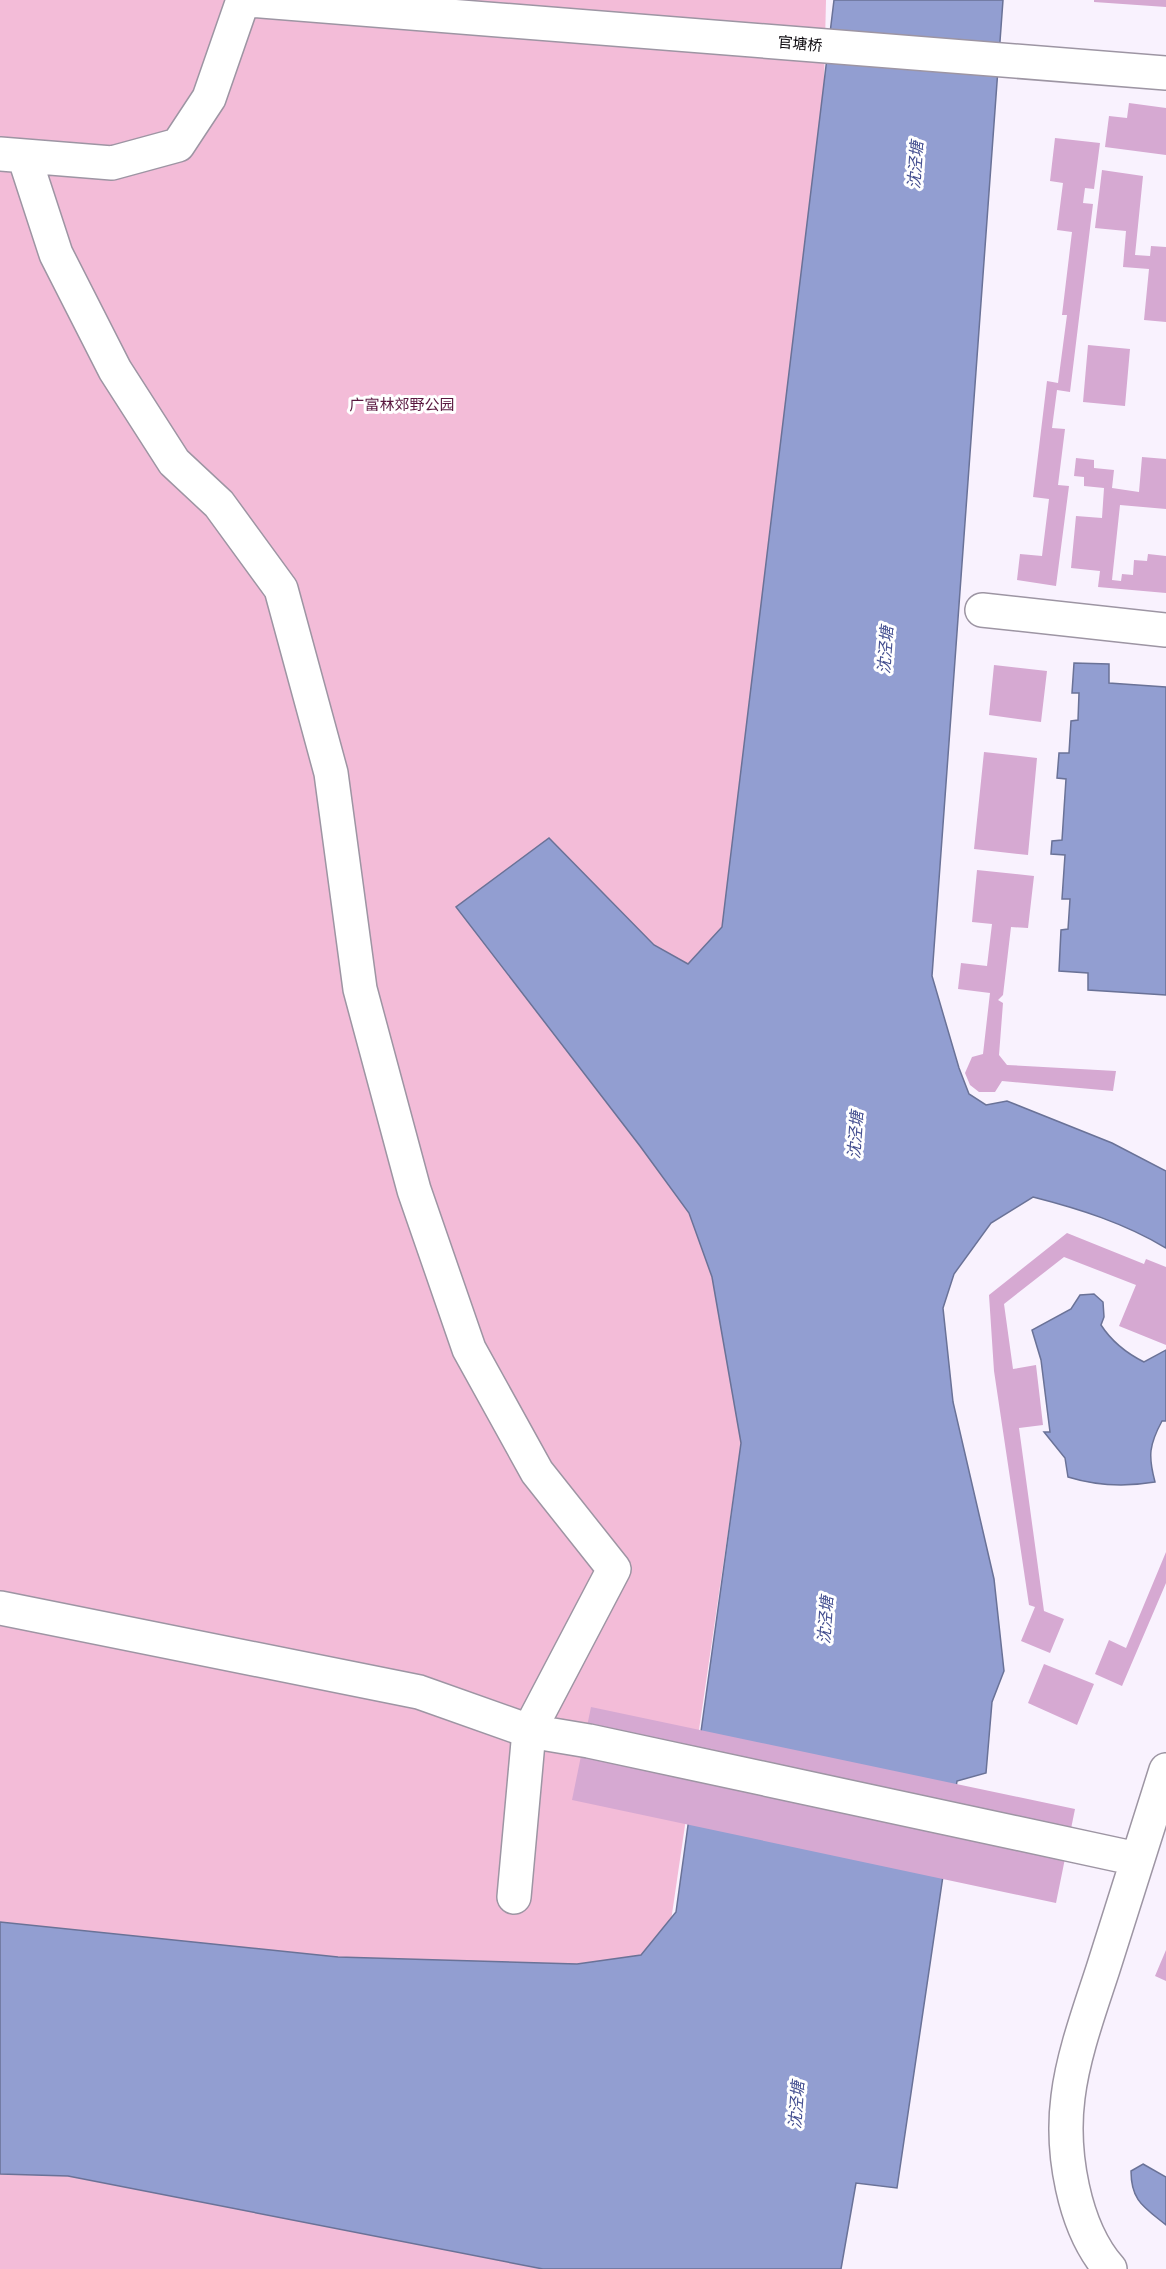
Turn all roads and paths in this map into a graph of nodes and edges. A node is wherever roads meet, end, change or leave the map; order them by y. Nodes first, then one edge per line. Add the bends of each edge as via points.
1 (243, 0) edge
2 (248, 0) edge
3 (1166, 73) edge
4 (12, 155) edge
5 (982, 610) dead end
6 (1166, 630) edge
7 (0, 1608) edge
8 (529, 1731) junction
9 (1166, 1770) edge
10 (1137, 1859) junction
11 (514, 1897) dead end
12 (1110, 2269) edge

1 - 4 street via 209,98 178,145 112,163
2 - 3 street, 官塘桥
4 - 8 street via 56,254 115,370 174,462 219,504 281,589 331,773 360,989 414,1190 469,1349 537,1472 614,1569
5 - 6 street
7 - 8 street via 420,1692
8 - 10 street
8 - 11 street
9 - 10 street
10 - 12 street via 1083,2032 1068,2096 1066,2148 1073,2189 1090,2238

